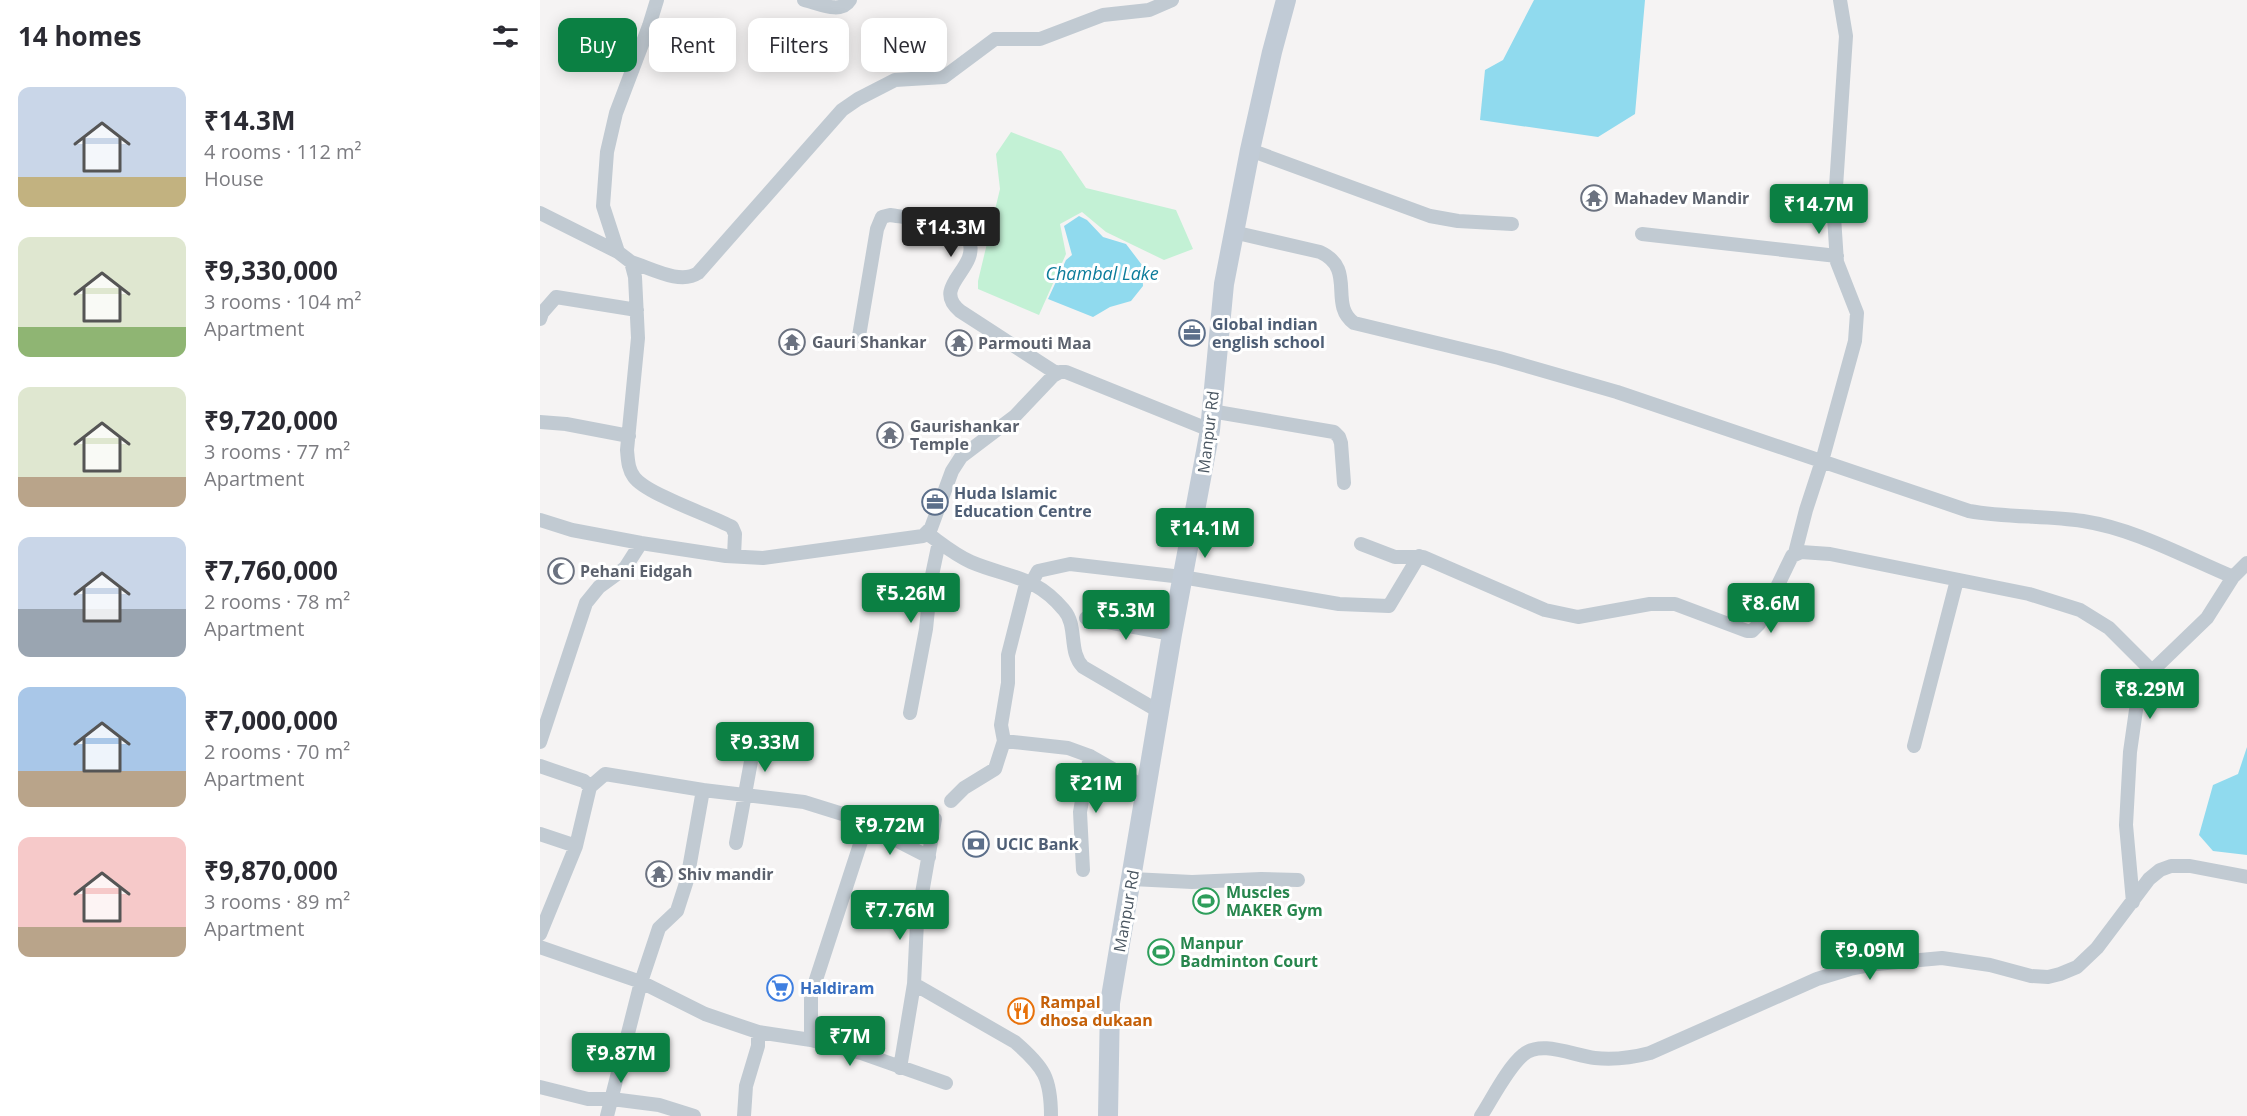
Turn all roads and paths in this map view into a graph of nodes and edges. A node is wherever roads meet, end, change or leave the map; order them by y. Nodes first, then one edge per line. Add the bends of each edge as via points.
1 (657, 0) edge
2 (804, 0) edge
3 (850, 0) edge
4 (1172, 0) edge
5 (1286, 0) edge
6 (1840, 0) edge
7 (1250, 150) junction
8 (540, 213) edge
9 (1512, 224) dead end
10 (1233, 232) junction
11 (1642, 234) dead end
12 (618, 252) junction
13 (1836, 256) junction
14 (631, 262) junction
15 (637, 310) junction
16 (540, 319) edge
17 (858, 342) dead end
18 (1056, 374) junction
19 (1210, 421) junction
20 (540, 422) edge
21 (629, 436) junction
22 (1822, 461) junction
23 (1344, 483) dead end
24 (540, 520) edge
25 (933, 538) junction
26 (641, 543) junction
27 (1361, 544) dead end
28 (1796, 553) junction
29 (734, 556) junction
30 (1419, 556) junction
31 (2247, 563) edge
32 (1182, 577) junction
33 (2233, 577) junction
34 (1957, 580) junction
35 (1032, 582) junction
36 (1086, 618) dead end
37 (1172, 634) junction
38 (2152, 671) junction
39 (1160, 712) junction
40 (910, 713) dead end
41 (1004, 741) junction
42 (540, 742) edge
43 (754, 745) dead end
44 (1914, 746) dead end
45 (1090, 756) junction
46 (540, 766) edge
47 (590, 787) junction
48 (1146, 788) junction
49 (703, 790) junction
50 (745, 795) junction
51 (951, 801) dead end
52 (936, 819) dead end
53 (866, 826) junction
54 (540, 834) edge
55 (736, 843) dead end
56 (576, 846) junction
57 (928, 857) junction
58 (1083, 870) dead end
59 (2247, 877) edge
60 (1132, 879) junction
61 (1298, 880) dead end
62 (2133, 902) junction
63 (540, 934) edge
64 (540, 947) edge
65 (641, 982) junction
66 (914, 984) junction
67 (758, 1032) junction
68 (811, 1040) junction
69 (900, 1068) junction
70 (946, 1083) dead end
71 (540, 1088) edge
72 (612, 1099) junction
73 (607, 1116) edge
74 (694, 1116) edge
75 (744, 1116) edge
76 (1051, 1116) edge
77 (1108, 1116) edge
78 (1481, 1116) edge

1 - 12 street via 616,113 607,152 603,206
2 - 3 street via 840,8
4 - 14 street via 1149,10 1103,15 1040,39 995,39 944,77 895,80 842,110 698,273 679,277
5 - 7 main road, Manpur Rd
6 - 13 street via 1846,36 1834,218
7 - 9 street via 1430,216
7 - 10 main road, Manpur Rd
8 - 12 street
10 - 19 main road, Manpur Rd
10 - 22 street via 1330,257 1339,272 1344,314 1354,323 1617,392
11 - 13 street
12 - 14 street
13 - 22 street via 1856,305 1857,324
14 - 15 street
15 - 16 street via 556,297
15 - 21 street via 637,362
17 - 18 street via 877,229 882,217 890,215 963,231 971,250 951,287 952,303
18 - 19 street via 1066,372
18 - 25 street via 1015,416 961,457 952,471
19 - 23 street via 1334,432 1341,443
19 - 32 main road, Manpur Rd
20 - 21 street
21 - 29 street via 632,476 645,487 732,527
22 - 28 street
22 - 33 street via 1969,511 2084,521 2110,528
24 - 26 street
25 - 29 street via 764,558
25 - 35 street via 971,562
25 - 40 street via 926,629
26 - 29 street
26 - 42 street via 625,568 598,587 586,603
27 - 30 street via 1395,557
28 - 30 street via 1789,559 1759,624 1747,631 1688,607 1662,603 1594,615 1564,615
28 - 34 street via 1830,554
30 - 32 street via 1389,606 1339,604
31 - 33 street
32 - 35 street via 1070,564 1038,571
32 - 37 main road, Manpur Rd
33 - 38 street via 2207,618
34 - 38 street via 2029,594 2080,610 2109,628
34 - 44 street
35 - 39 street via 1067,614 1077,658 1083,667
35 - 41 street via 1025,588 1008,655 1001,725
36 - 37 street
37 - 39 main road, Manpur Rd
38 - 62 street via 2137,703 2129,761 2126,825
39 - 48 main road, Manpur Rd
41 - 45 street via 1068,747
41 - 51 street via 995,769
43 - 50 street
45 - 48 street
45 - 58 street via 1080,812
46 - 47 street via 584,780
47 - 49 street via 605,774
47 - 56 street
48 - 60 main road, Manpur Rd
49 - 50 street
49 - 65 street via 687,880 677,910 659,928
50 - 53 street via 804,802 849,816
50 - 55 street
52 - 57 street
53 - 57 street
53 - 68 street via 811,995
54 - 56 street
56 - 63 street
57 - 66 street via 917,922
59 - 62 street via 2170,866 2149,879
60 - 61 street
60 - 77 main road, Manpur Rd via 1110,1003
62 - 78 street via 2077,967 2048,977 1942,958 1876,964 1817,979 1650,1053 1612,1059 1545,1048 1528,1051
64 - 65 street
65 - 67 street via 705,1014
65 - 72 street
66 - 69 street
66 - 76 street via 1015,1042 1030,1055 1047,1080
67 - 68 street
67 - 75 street
68 - 69 street
69 - 70 street
71 - 72 street via 588,1099
72 - 73 street
72 - 74 street via 659,1105

